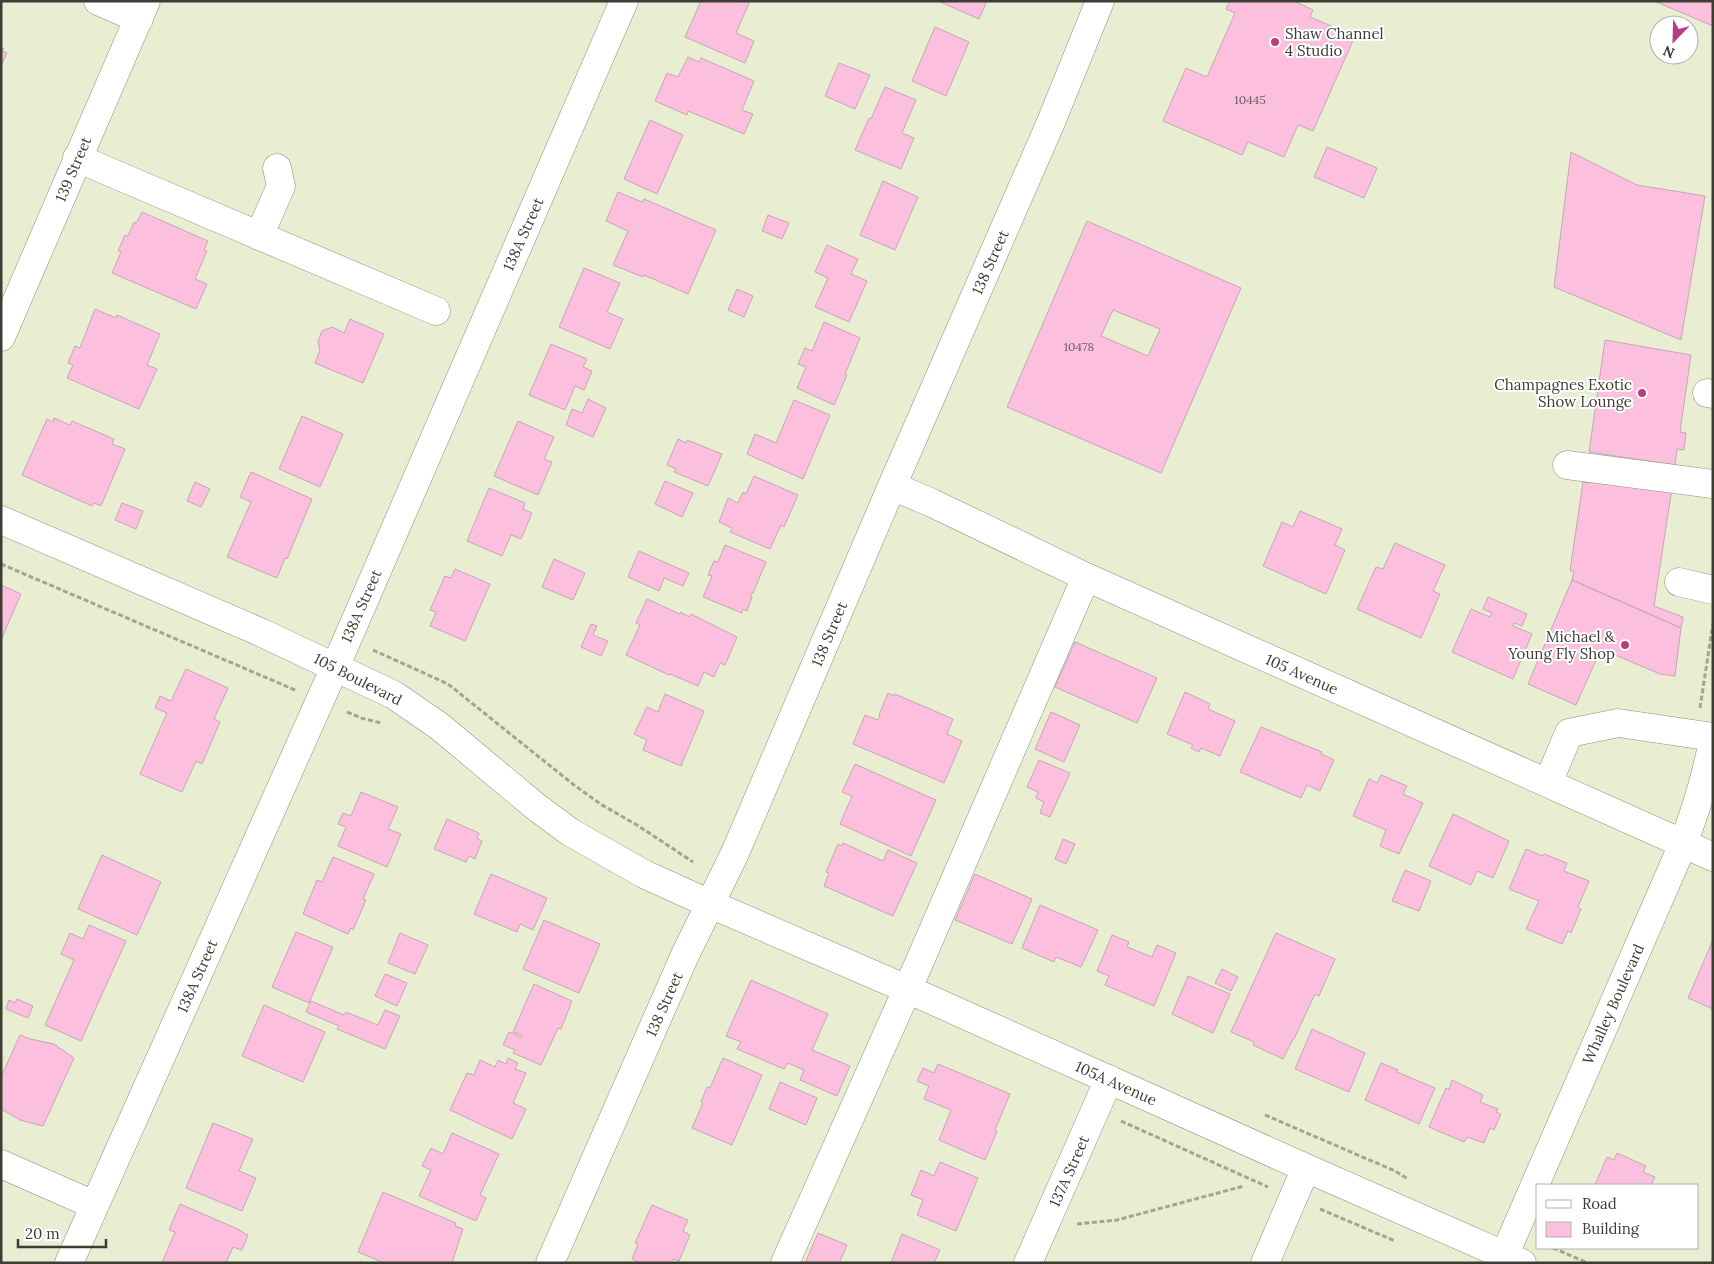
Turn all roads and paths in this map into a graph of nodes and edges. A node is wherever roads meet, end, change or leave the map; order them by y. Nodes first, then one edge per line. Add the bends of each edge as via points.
1 (98, 1) edge
2 (624, 1) edge
3 (1100, 1) edge
4 (142, 10) edge
5 (77, 158) junction
6 (277, 168) dead end
7 (259, 236) junction
8 (436, 311) dead end
9 (1, 337) edge
10 (1567, 465) dead end
11 (1713, 484) edge
12 (892, 486) junction
13 (1, 520) edge
14 (1, 564) edge
15 (1086, 578) junction
16 (1679, 582) dead end
17 (1713, 590) edge
18 (373, 650) dead end
19 (334, 667) junction
20 (291, 689) dead end
21 (1713, 737) edge
22 (1713, 741) edge
23 (1548, 783) junction
24 (1683, 844) junction
25 (1713, 857) edge
26 (692, 862) dead end
27 (710, 904) junction
28 (907, 989) junction
29 (1109, 1079) junction
30 (1, 1164) edge
31 (1306, 1168) junction
32 (1541, 1184) edge
33 (1244, 1186) dead end
34 (1536, 1195) edge
35 (94, 1205) junction
36 (1044, 1227) junction
37 (1555, 1249) edge
38 (1509, 1260) edge
39 (69, 1263) edge
40 (550, 1263) edge
41 (785, 1263) edge
42 (1028, 1263) edge
43 (1265, 1263) edge
44 (1588, 1263) edge

1 - 4 street
2 - 19 street, 138A Street
3 - 12 street, 138 Street via 1048,131
4 - 5 street, 139 Street
5 - 7 street
5 - 9 street, 139 Street
6 - 7 street via 281,186
7 - 8 street
10 - 11 street
12 - 15 street, 105 Avenue
12 - 27 street, 138 Street via 735,853
13 - 19 street, 105 Boulevard
14 - 20 path
15 - 23 street, 105 Avenue
15 - 28 street
16 - 17 street
18 - 26 path via 448,684 574,785
19 - 27 street, 105 Boulevard via 394,695 439,726 570,832 636,870
19 - 35 street, 138A Street
21 - 23 street via 1618,723 1568,733
22 - 24 street, Whalley Boulevard via 1698,806
23 - 24 street, 105 Avenue
24 - 25 street, 105 Avenue
24 - 32 street, Whalley Boulevard
27 - 28 street, 105A Avenue
27 - 40 street, 138 Street
28 - 29 street, 105A Avenue
28 - 41 street
29 - 31 street, 105A Avenue
29 - 36 street, 137A Street
30 - 35 street
31 - 38 street, 105A Avenue
31 - 43 street
33 - 36 path via 1117,1220
34 - 38 street, Whalley Boulevard
35 - 39 street, 138A Street
36 - 42 street, 137A Street
37 - 44 path

